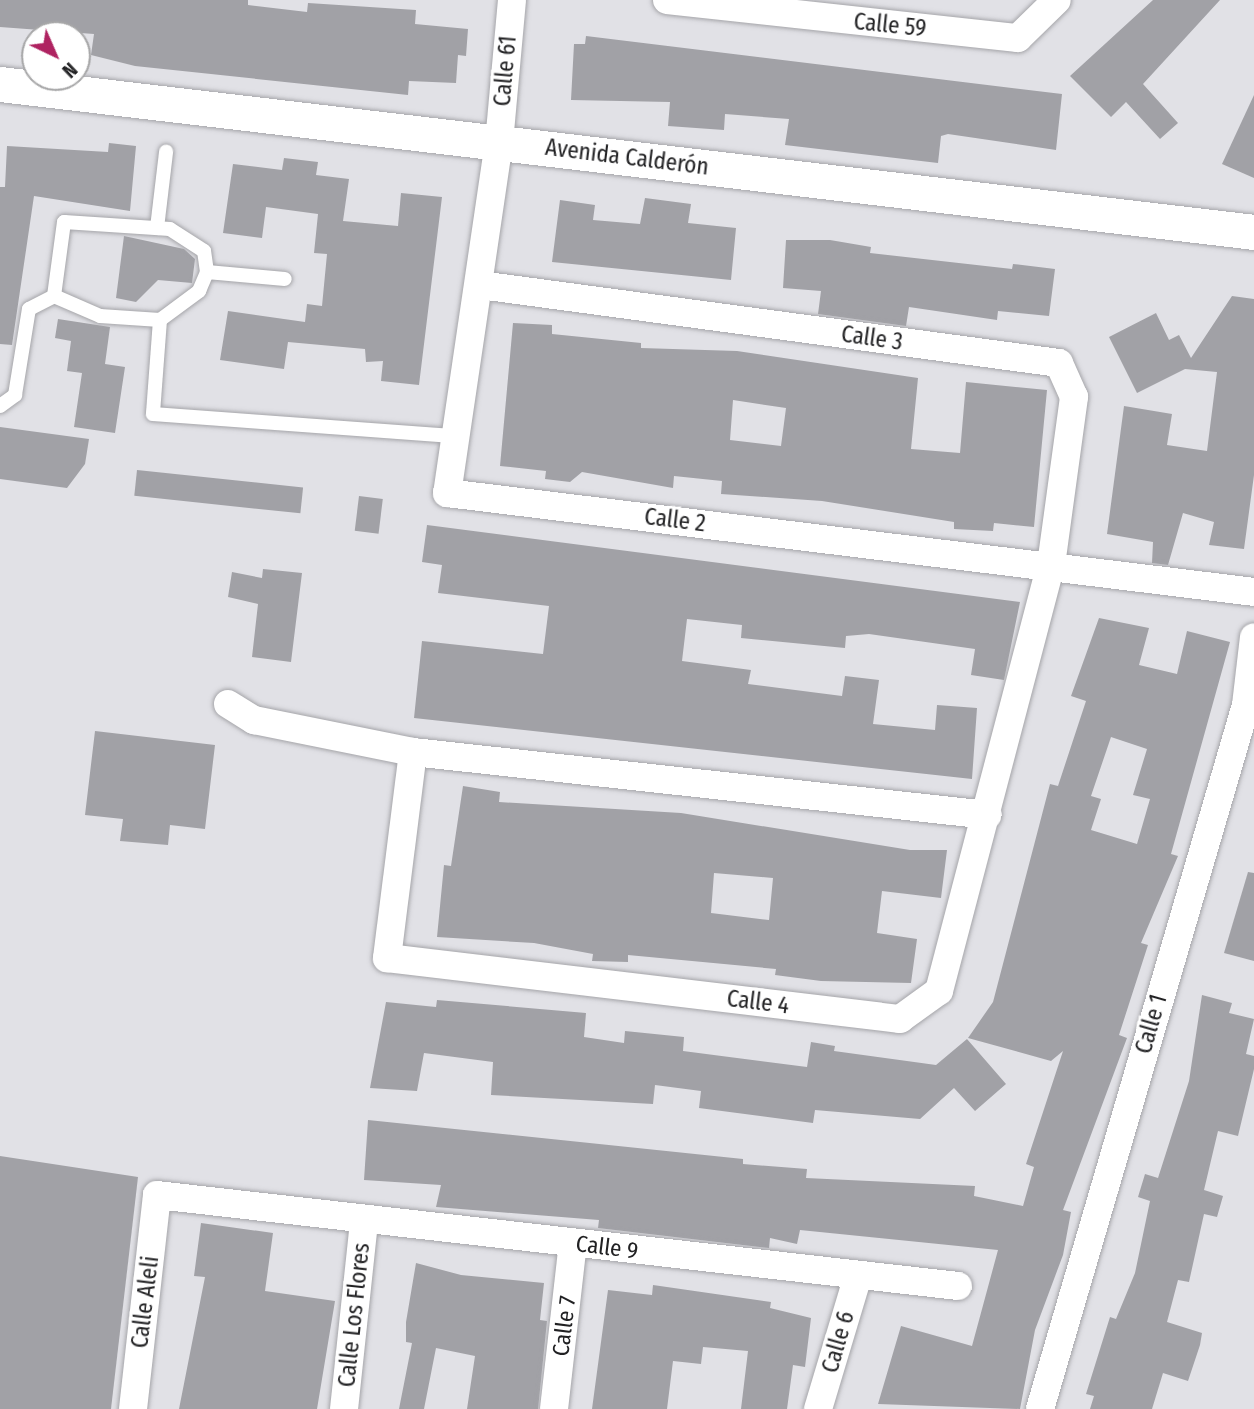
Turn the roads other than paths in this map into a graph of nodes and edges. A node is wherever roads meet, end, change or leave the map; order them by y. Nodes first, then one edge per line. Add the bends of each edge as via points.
1 (512, 0) edge
2 (667, 0) edge
3 (1056, 0) edge
4 (803, 8) edge
5 (0, 84) edge
6 (499, 142) junction
7 (166, 152) dead end
8 (157, 228) junction
9 (1254, 232) edge
10 (207, 272) junction
11 (285, 279) dead end
12 (480, 285) junction
13 (54, 296) junction
14 (160, 320) junction
15 (0, 406) edge
16 (452, 436) junction
17 (1051, 565) junction
18 (1254, 592) edge
19 (1254, 637) edge
20 (228, 704) dead end
21 (413, 752) junction
22 (988, 816) junction
23 (157, 1195) joint
24 (364, 1221) junction
25 (573, 1243) junction
26 (858, 1276) junction
27 (958, 1286) dead end
28 (133, 1409) edge
29 (344, 1409) edge
30 (554, 1409) edge
31 (818, 1409) edge
32 (1040, 1409) edge

1 - 6 street, Calle 61
2 - 4 street, Calle 59
3 - 4 street, Calle 59 via 1018,38
5 - 6 street, Avenida Calderón
6 - 9 street, Avenida Calderón
6 - 12 street, Calle 2
7 - 8 lane
8 - 10 lane via 170,229 204,251
8 - 13 lane via 65,222
10 - 11 lane
10 - 14 lane via 199,291
12 - 16 street, Calle 2
12 - 17 street, Calle 3 via 1059,363 1074,397
13 - 14 lane via 100,316
13 - 15 lane via 29,309 15,395
14 - 16 lane via 153,414
16 - 17 street, Calle 2 via 447,493
17 - 18 street, Calle 2
17 - 22 street, Calle 4
19 - 32 street, Calle 1 via 1246,705
20 - 21 street via 254,720
21 - 22 street
21 - 22 street, Calle 4 via 387,958 900,1019 939,992
23 - 24 street, Calle 9
23 - 28 street, Calle Aleli
24 - 25 street, Calle 9
24 - 29 street, Calle Los Flores
25 - 26 street, Calle 9
25 - 30 street, Calle 7
26 - 27 street, Calle 9
26 - 31 street, Calle 6

